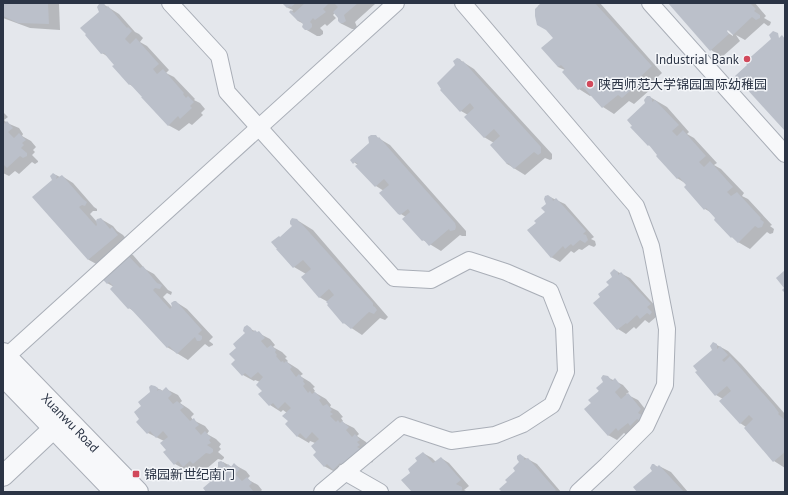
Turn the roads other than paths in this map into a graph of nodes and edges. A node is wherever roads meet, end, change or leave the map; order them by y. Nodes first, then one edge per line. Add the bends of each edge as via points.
1 (170, 3) edge
2 (396, 3) edge
3 (463, 3) edge
4 (650, 3) edge
5 (259, 127) junction
6 (785, 154) edge
7 (5, 354) edge
8 (3, 376) edge
9 (60, 424) junction
10 (345, 472) junction
11 (3, 476) edge
12 (115, 492) edge
13 (138, 492) edge
14 (322, 492) edge
15 (380, 492) edge
16 (578, 492) edge

1 - 5 street via 219,56 227,92
2 - 5 street
3 - 16 street via 636,206 651,246 667,328 665,385 646,426
4 - 6 street
5 - 7 street
5 - 10 street via 394,278 431,280 469,260 506,272 550,291 564,327 566,372 552,405 523,424 495,435 451,441 402,425
7 - 9 street, Xuanwu Road
8 - 9 street, Xuanwu Road
9 - 11 street
9 - 12 street, Xuanwu Road
9 - 13 street, Xuanwu Road
10 - 14 street
10 - 15 street

